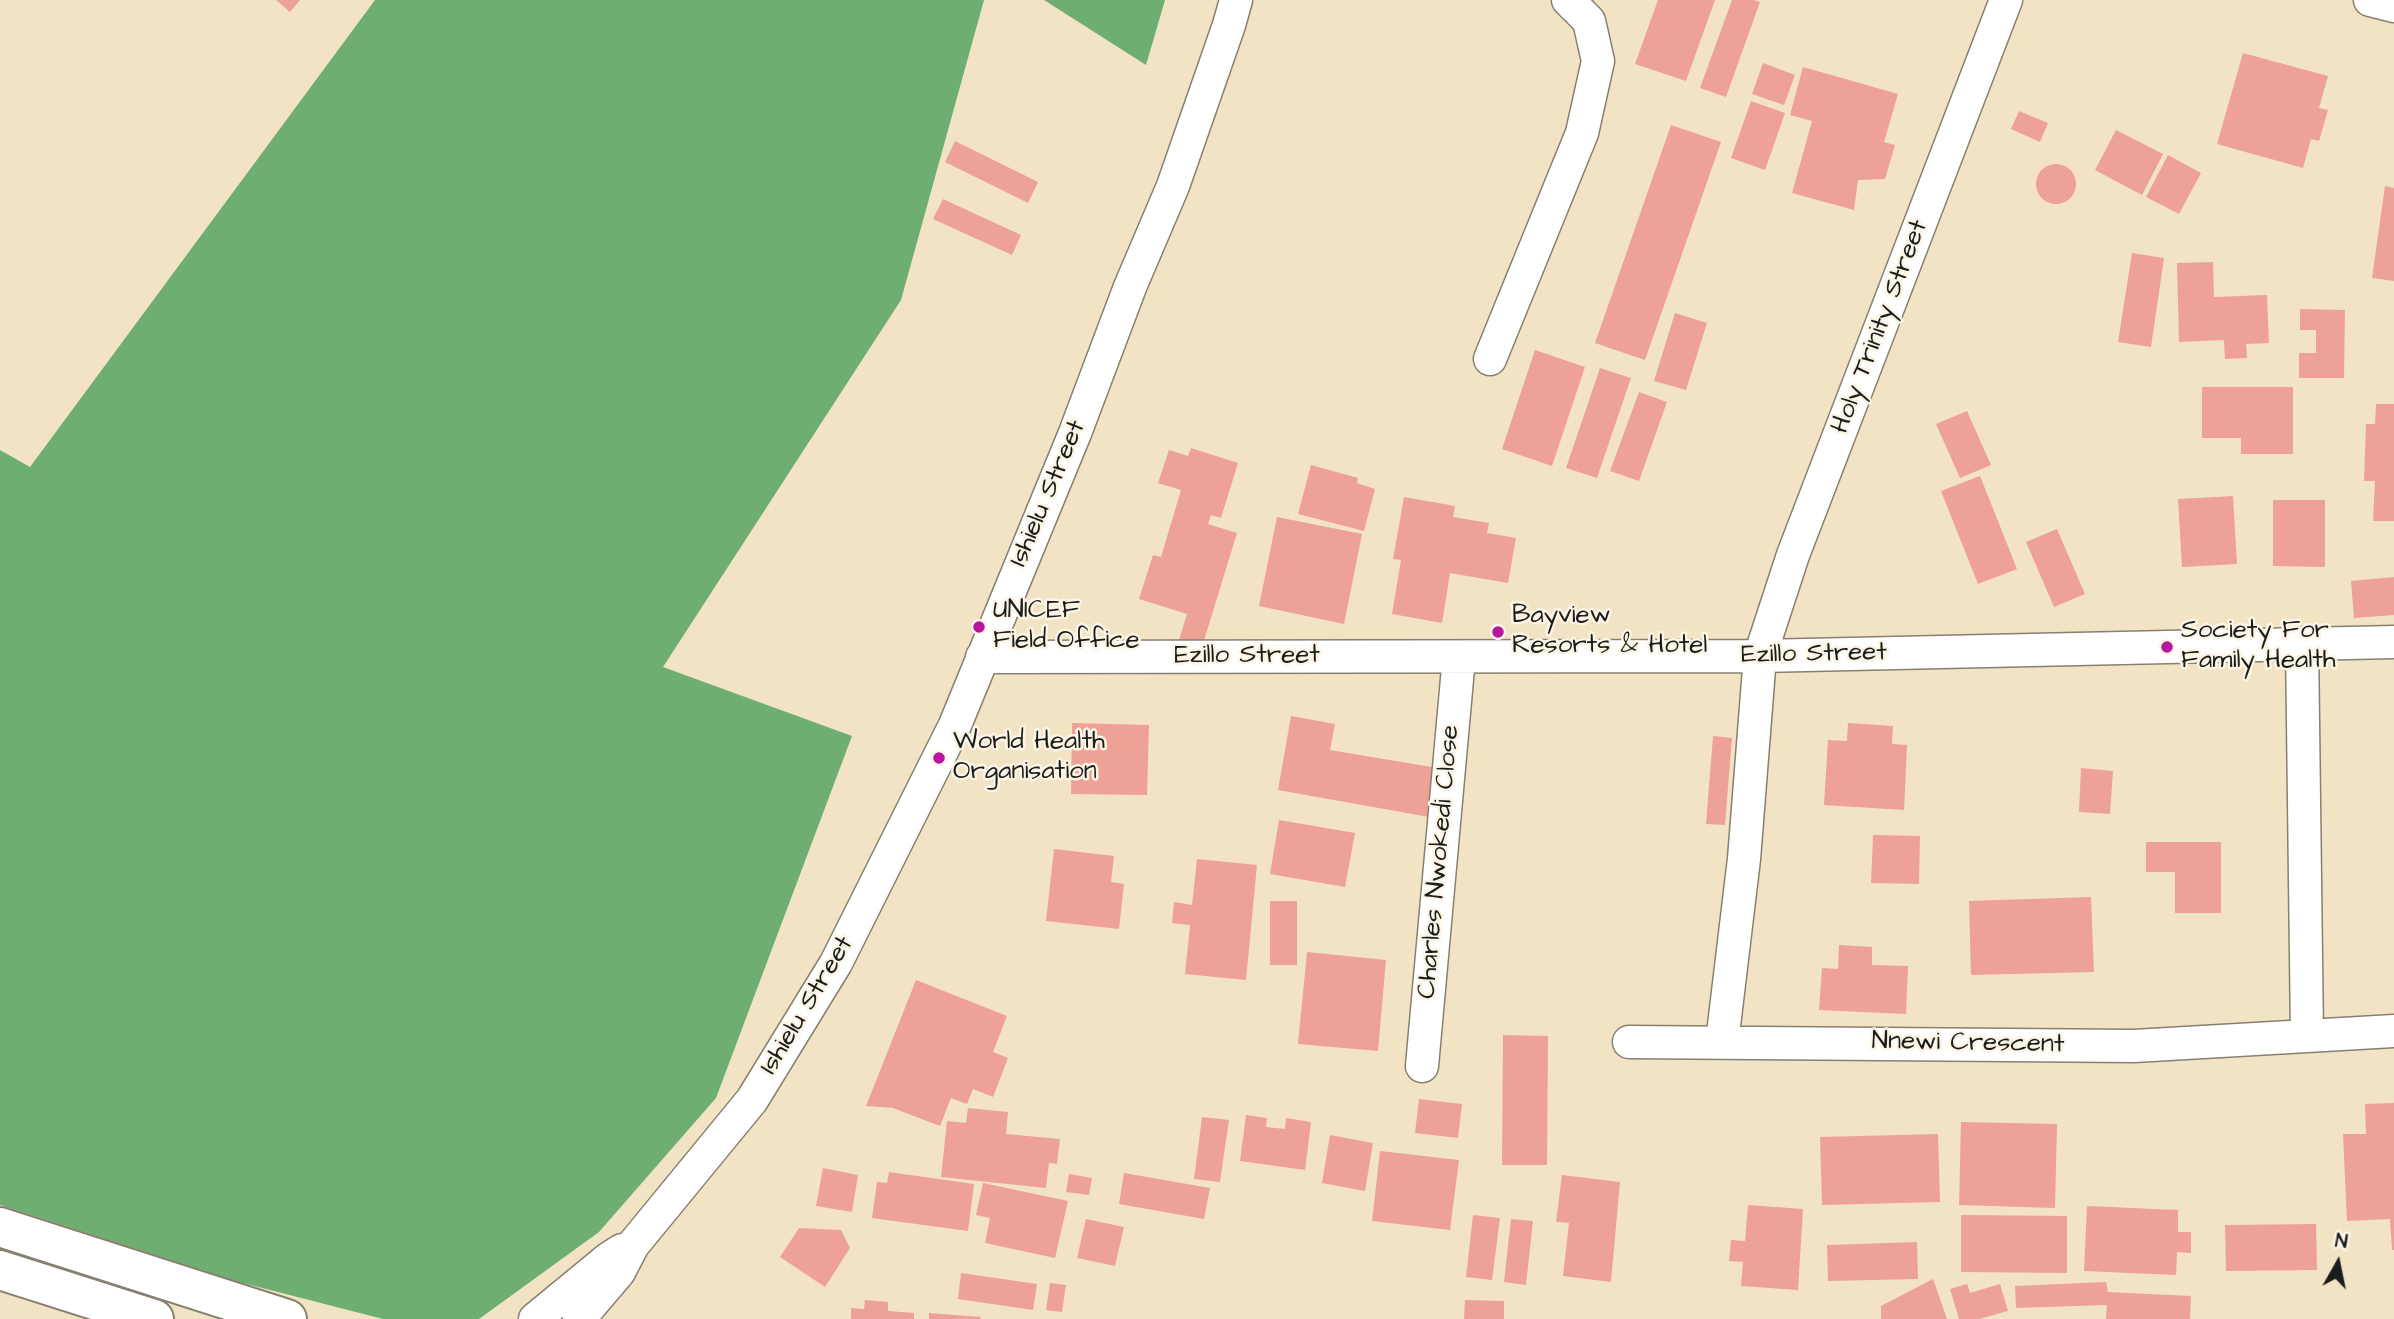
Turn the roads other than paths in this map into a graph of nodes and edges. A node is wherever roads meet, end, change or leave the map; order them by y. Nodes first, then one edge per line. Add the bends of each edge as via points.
1 (1236, 0) edge
2 (1568, 0) edge
3 (2006, 0) edge
4 (2370, 0) edge
5 (2394, 6) edge
6 (1490, 359) dead end
7 (2394, 642) edge
8 (2302, 643) junction
9 (1760, 656) junction
10 (982, 657) junction
11 (1459, 657) junction
12 (2394, 1031) edge
13 (2307, 1036) junction
14 (1629, 1042) dead end
15 (1722, 1042) junction
16 (1422, 1066) dead end
17 (0, 1227) edge
18 (633, 1245) junction
19 (0, 1270) edge
20 (154, 1319) edge
21 (288, 1319) edge
22 (535, 1319) edge
23 (579, 1319) edge

1 - 10 street, Ishielu Street via 1173,186
2 - 6 street via 1589,21 1598,61 1588,109
3 - 9 street, Holy Trinity Street via 1793,555
4 - 5 street
7 - 8 street, Ezillo Street
8 - 9 street, Ezillo Street
8 - 13 street
9 - 11 street, Ezillo Street
9 - 15 street, Holy Trinity Street via 1744,859
10 - 11 street, Ezillo Street
10 - 18 street, Ishielu Street via 955,725 836,962 752,1100
11 - 16 street, Charles Nwokedi Close
12 - 13 street, Nnewi Crescent
13 - 15 street, Nnewi Crescent via 2134,1046
14 - 15 street, Nnewi Crescent
17 - 21 main road
18 - 22 street via 608,1259
18 - 23 street via 619,1272
19 - 20 main road

